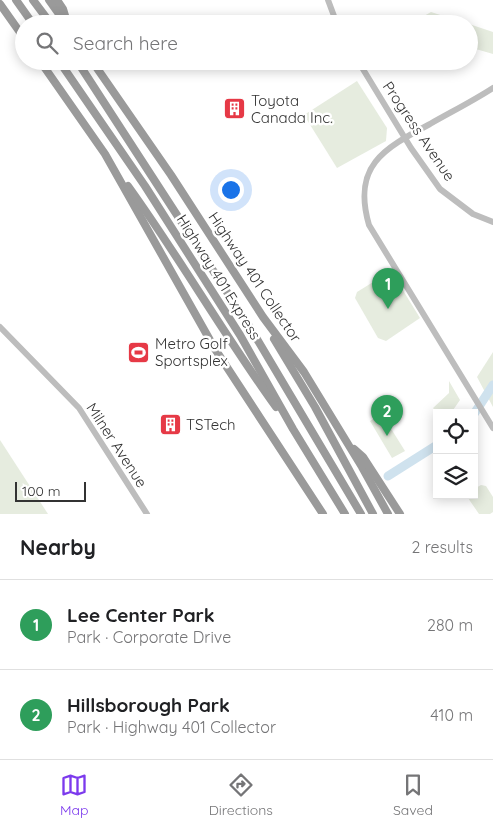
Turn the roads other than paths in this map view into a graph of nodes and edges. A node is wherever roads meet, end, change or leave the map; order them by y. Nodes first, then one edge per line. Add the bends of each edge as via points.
1 (16, 0) edge
2 (33, 0) edge
3 (49, 0) edge
4 (57, 0) edge
5 (328, 0) edge
6 (0, 4) edge
7 (27, 15) edge
8 (44, 15) edge
9 (60, 15) edge
10 (64, 15) edge
11 (334, 15) edge
12 (15, 25) edge
13 (46, 70) edge
14 (66, 70) edge
15 (83, 70) edge
16 (98, 70) edge
17 (364, 70) edge
18 (493, 88) edge
19 (405, 137) junction
20 (105, 154) junction
21 (493, 222) edge
22 (263, 317) junction
23 (0, 327) edge
24 (493, 428) edge
25 (293, 429) junction
26 (347, 443) junction
27 (147, 514) edge
28 (323, 514) edge
29 (345, 514) edge
30 (362, 514) edge
31 (373, 514) edge
32 (388, 514) edge
33 (400, 514) edge

1 - 7 highway
2 - 8 highway
3 - 9 highway
4 - 10 highway
5 - 11 main road
6 - 12 highway
13 - 20 highway
14 - 25 highway, Highway 401 Express via 240,335
15 - 30 highway, Highway 401 Express via 251,329
16 - 22 highway, Highway 401 Collector
17 - 19 main road, Progress Avenue
18 - 19 main road
19 - 21 main road, Progress Avenue via 440,189 473,214
19 - 24 main road via 373,165 364,190 369,225
20 - 25 highway
20 - 28 highway via 216,349
22 - 26 highway, Highway 401 Collector via 304,372
22 - 31 highway
23 - 27 main road, Milner Avenue via 79,408
25 - 29 highway, Highway 401 Express
26 - 32 highway, Highway 401 Collector
26 - 33 highway via 363,457

